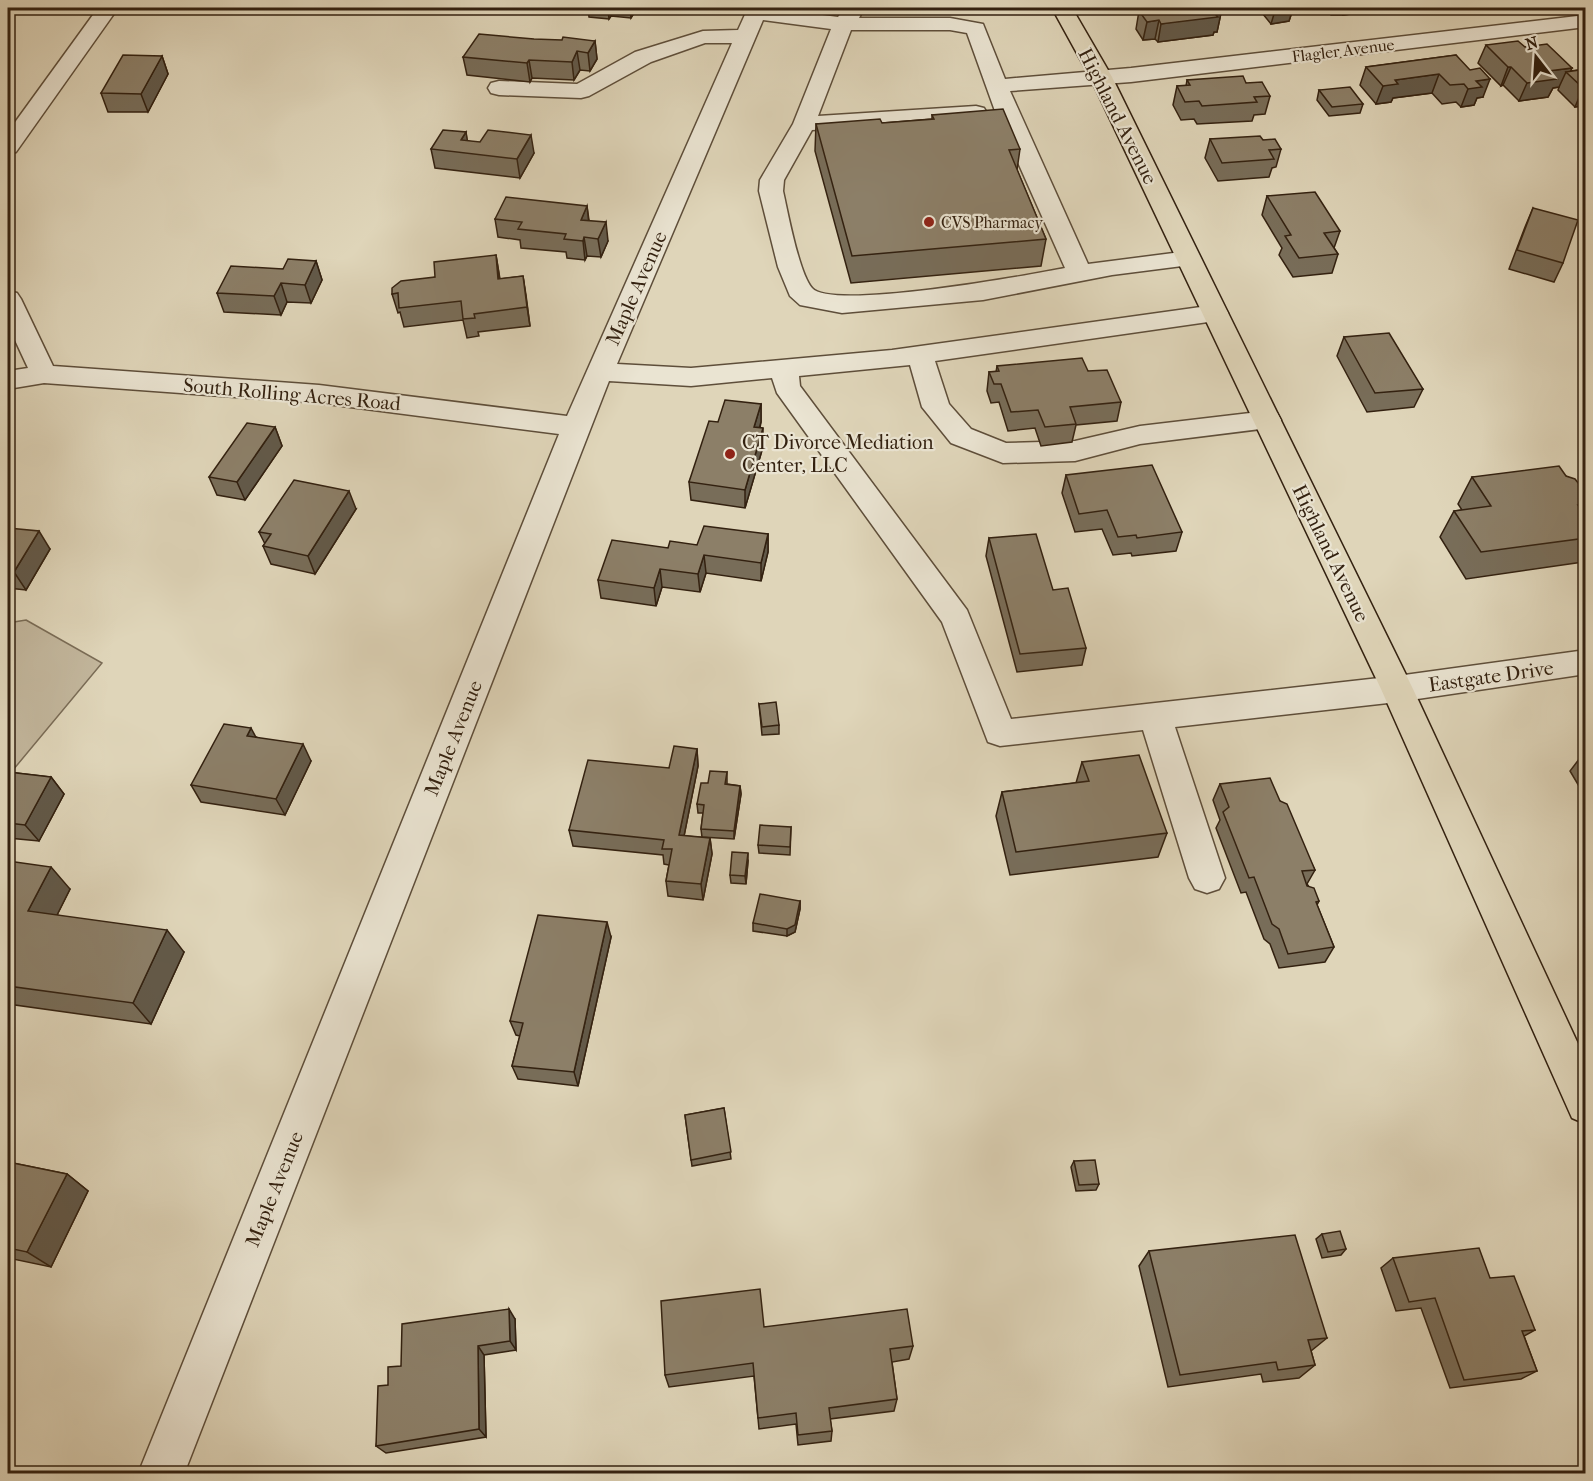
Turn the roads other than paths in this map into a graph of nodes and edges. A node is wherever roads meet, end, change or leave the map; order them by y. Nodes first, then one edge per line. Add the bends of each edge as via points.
1 (108, 8) edge
2 (1062, 8) edge
3 (849, 16) edge
4 (753, 19) edge
5 (1586, 21) edge
6 (1101, 77) junction
7 (997, 86) junction
8 (499, 88) dead end
9 (1006, 111) junction
10 (804, 124) junction
11 (8, 147) edge
12 (1189, 259) junction
13 (1080, 273) junction
14 (8, 299) edge
15 (1215, 313) junction
16 (920, 355) junction
17 (784, 368) junction
18 (600, 372) junction
19 (44, 374) junction
20 (8, 380) edge
21 (1267, 420) junction
22 (576, 427) junction
23 (1586, 662) edge
24 (1397, 690) junction
25 (1155, 716) junction
26 (1207, 878) dead end
27 (1586, 1105) edge
28 (161, 1473) edge

1 - 11 street
2 - 6 highway, Highland Avenue
3 - 4 street
3 - 7 street via 976,28
3 - 10 street
4 - 8 street via 643,57 582,91
4 - 18 street, Maple Avenue
5 - 6 street, Flagler Avenue
6 - 7 street, Flagler Avenue
6 - 12 highway, Highland Avenue
7 - 9 street
9 - 10 street
9 - 13 street
10 - 13 street via 772,180 771,191 790,267 799,290 809,299 842,305 983,292
12 - 13 street
12 - 15 highway, Highland Avenue
14 - 19 street
15 - 16 street
15 - 21 highway, Highland Avenue
16 - 17 street
16 - 21 street via 936,407 961,436 1003,453 1075,451 1140,435
17 - 18 street via 691,377
17 - 25 street, Eastgate Drive via 788,387 956,618 1000,733
18 - 22 street, Maple Avenue
19 - 20 street, South Rolling Acres Road
19 - 22 street, South Rolling Acres Road via 319,394
21 - 24 highway, Highland Avenue
22 - 28 street, Maple Avenue
23 - 24 street, Eastgate Drive
24 - 25 street, Eastgate Drive
24 - 27 highway, Highland Avenue
25 - 26 street

